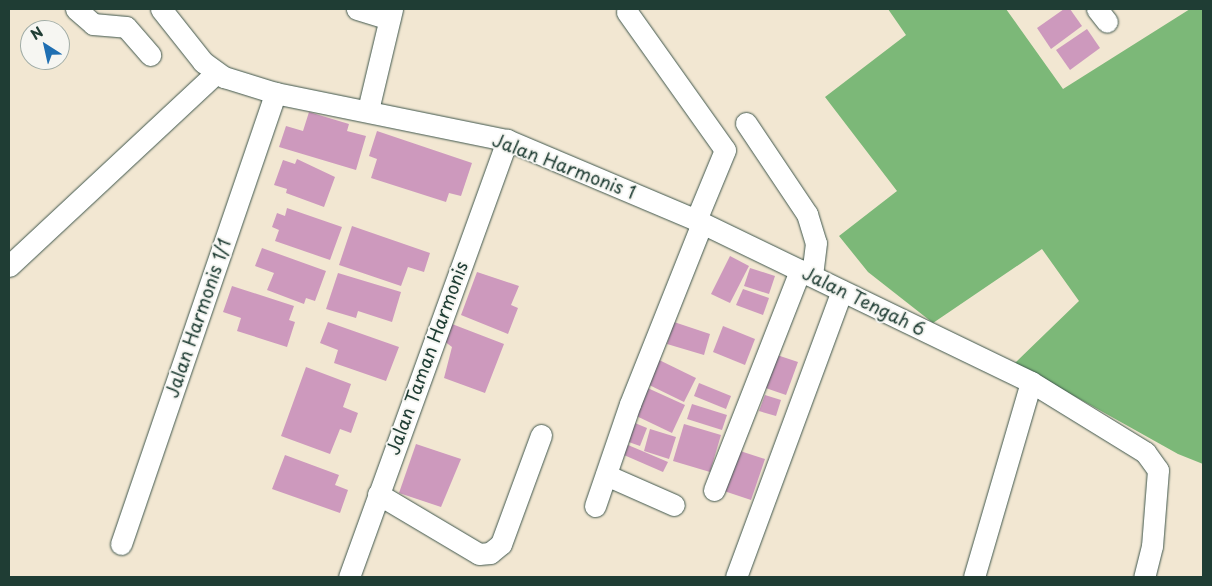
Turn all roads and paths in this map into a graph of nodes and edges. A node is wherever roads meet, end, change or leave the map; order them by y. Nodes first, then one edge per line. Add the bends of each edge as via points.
1 (76, 9) edge
2 (161, 9) edge
3 (357, 9) edge
4 (627, 12) dead end
5 (390, 14) edge
6 (150, 55) dead end
7 (216, 73) junction
8 (276, 93) junction
9 (368, 110) junction
10 (746, 123) dead end
11 (507, 140) junction
12 (699, 221) junction
13 (9, 266) edge
14 (806, 273) junction
15 (842, 290) junction
16 (1031, 382) junction
17 (541, 435) dead end
18 (606, 475) junction
19 (714, 490) dead end
20 (378, 494) junction
21 (674, 505) dead end
22 (595, 506) dead end
23 (122, 544) dead end
24 (349, 577) edge
25 (736, 577) edge
26 (974, 577) edge
27 (1144, 577) edge

1 - 6 street via 93,24 126,27
2 - 7 street
3 - 5 street
4 - 12 street via 725,150
5 - 9 street
7 - 8 street, Jalan Harmonis 1
7 - 13 street
8 - 9 street, Jalan Harmonis 1
8 - 23 street, Jalan Harmonis 1/1
9 - 11 street, Jalan Harmonis 1
10 - 14 street via 807,214 816,242
11 - 12 street, Jalan Harmonis 1
11 - 20 street, Jalan Taman Harmonis
12 - 14 street, Jalan Tengah 6
12 - 18 street
14 - 15 street, Jalan Tengah 6
14 - 19 street
15 - 16 street, Jalan Tengah 6
15 - 25 street
16 - 26 street
16 - 27 street, Jalan Tengah 6 via 1145,452 1158,470 1152,546
17 - 20 street via 501,544 490,553 479,554
18 - 21 street
18 - 22 street
20 - 24 street, Jalan Taman Harmonis

